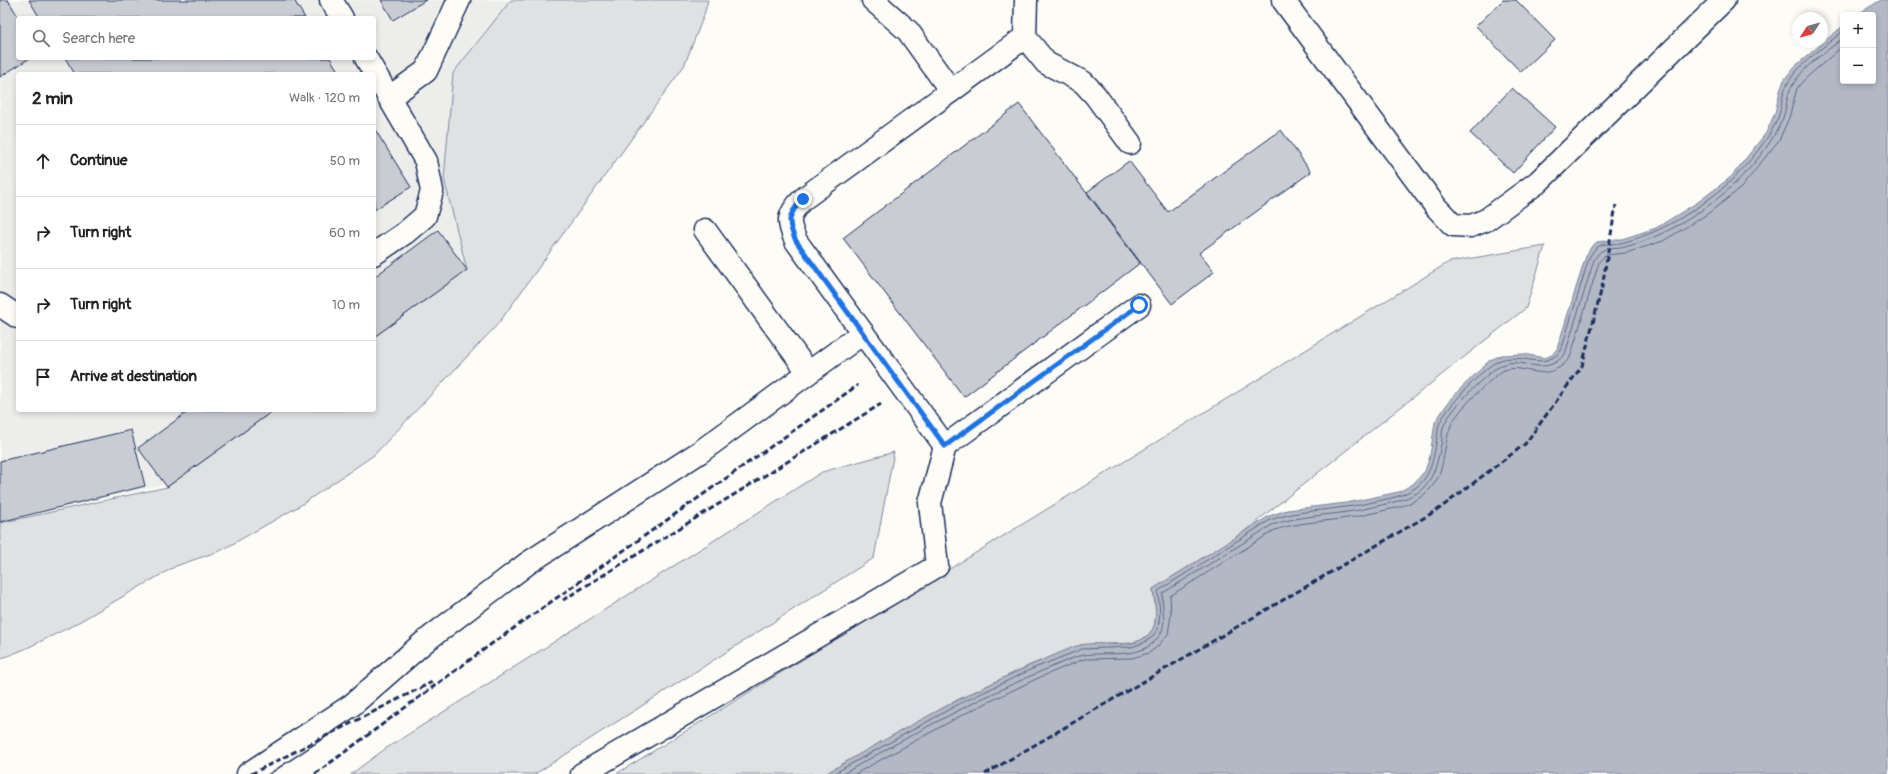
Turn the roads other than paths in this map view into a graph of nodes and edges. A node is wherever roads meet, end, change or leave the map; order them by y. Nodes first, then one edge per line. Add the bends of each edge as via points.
1 (332, 0) edge
2 (459, 0) edge
3 (873, 0) edge
4 (1026, 0) edge
5 (1283, 0) edge
6 (1724, 0) edge
7 (341, 16) edge
8 (1025, 37) junction
9 (367, 60) edge
10 (375, 72) edge
11 (376, 74) edge
12 (951, 91) junction
13 (390, 97) junction
14 (1130, 143) dead end
15 (704, 230) dead end
16 (376, 253) edge
17 (0, 305) edge
18 (1139, 305) dead end
19 (16, 316) edge
20 (862, 333) junction
21 (808, 372) junction
22 (945, 446) junction
23 (248, 774) edge
24 (582, 774) edge

1 - 7 lane
2 - 13 lane via 426,71
3 - 12 lane via 908,31
4 - 8 lane
5 - 6 lane via 1436,208 1454,225 1471,226 1486,220 1538,182
8 - 12 lane
8 - 14 lane via 1046,63 1083,82
9 - 10 lane
11 - 13 lane
12 - 20 lane via 803,199 792,210 789,227 796,241
13 - 16 lane via 426,161 432,191 425,216
15 - 21 lane
17 - 19 lane
18 - 22 lane
20 - 21 lane
20 - 22 lane
21 - 23 lane via 700,452 528,563 423,643 352,705
22 - 24 lane via 930,504 937,566

